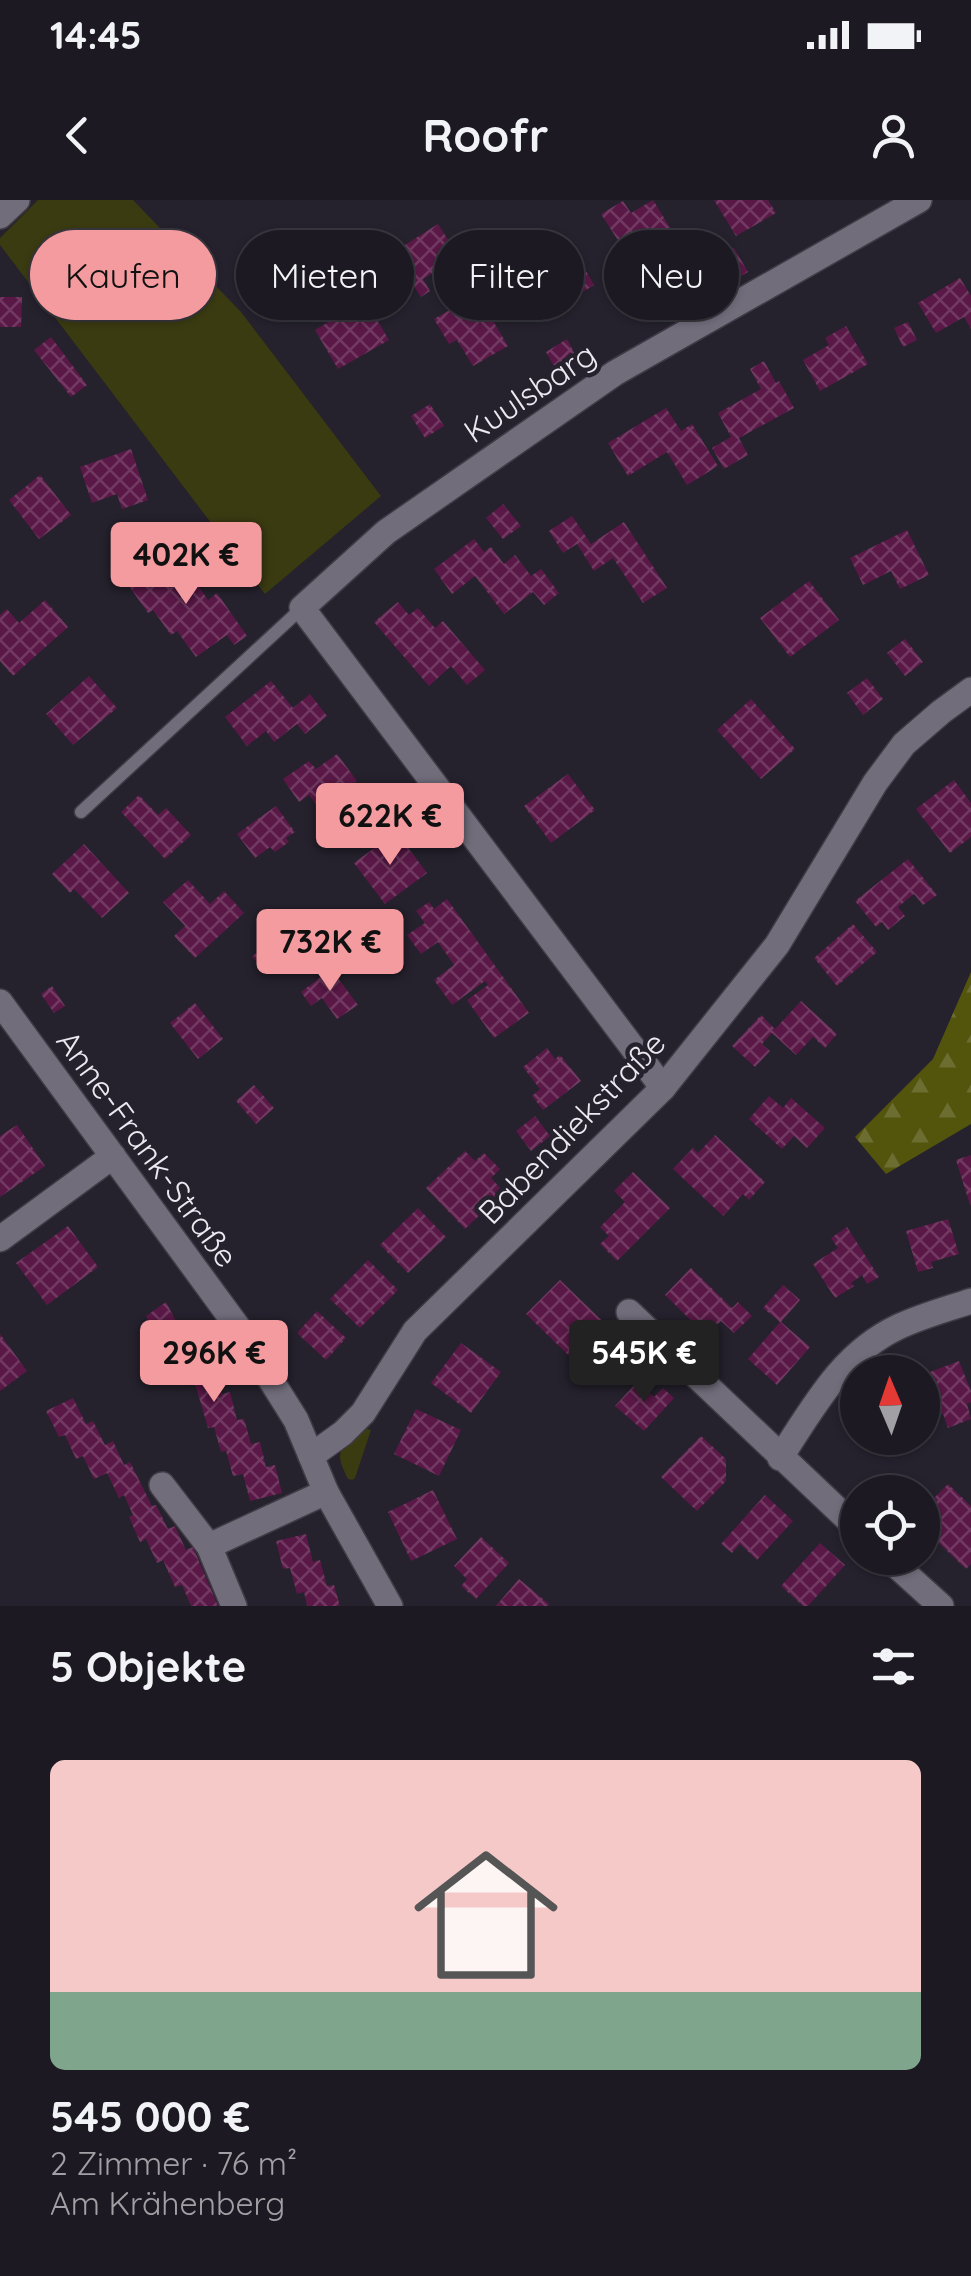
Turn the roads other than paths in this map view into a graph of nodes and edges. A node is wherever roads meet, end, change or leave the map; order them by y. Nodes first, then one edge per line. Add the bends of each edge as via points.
1 (17, 200) edge
2 (919, 200) edge
3 (0, 216) edge
4 (302, 608) junction
5 (971, 690) edge
6 (81, 812) dead end
7 (0, 1002) edge
8 (663, 1088) junction
9 (113, 1156) junction
10 (0, 1240) edge
11 (971, 1300) edge
12 (629, 1312) dead end
13 (311, 1456) junction
14 (780, 1458) junction
15 (162, 1484) dead end
16 (326, 1492) junction
17 (840, 1513) edge
18 (209, 1546) junction
19 (907, 1575) edge
20 (234, 1606) edge
21 (390, 1606) edge
22 (941, 1606) edge

1 - 3 street
2 - 4 street, Kuulsbarg via 615,373 386,532
4 - 6 lane, Kuulsbarg
4 - 8 street
5 - 8 street, Babendiekstraße via 904,744 776,945
7 - 9 street, Anne-Frank-Straße
8 - 13 street, Babendiekstraße via 415,1331 363,1413
9 - 10 street
9 - 13 street, Anne-Frank-Straße via 237,1326
11 - 14 street via 897,1327 862,1349 832,1378
12 - 14 street
13 - 16 street, Anne-Frank-Straße
14 - 17 street
15 - 18 street
16 - 18 street
16 - 21 street, Anne-Frank-Straße
18 - 20 street
19 - 22 street

